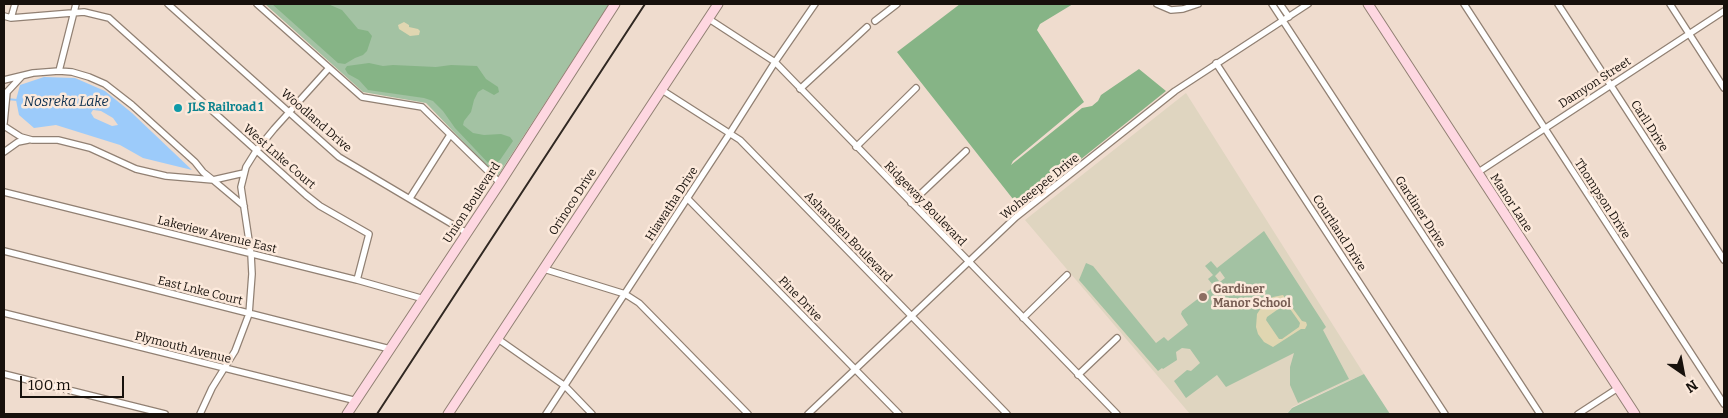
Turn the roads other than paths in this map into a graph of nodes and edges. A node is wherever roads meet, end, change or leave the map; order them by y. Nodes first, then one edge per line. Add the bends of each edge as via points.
1 (15, 4) edge
2 (76, 4) edge
3 (168, 4) edge
4 (258, 4) edge
5 (615, 4) edge
6 (718, 4) edge
7 (814, 4) edge
8 (1157, 4) edge
9 (1198, 4) edge
10 (1272, 4) edge
11 (1280, 4) edge
12 (1308, 4) edge
13 (1368, 4) edge
14 (1464, 4) edge
15 (1558, 4) edge
16 (1670, 4) edge
17 (894, 5) edge
18 (1724, 11) edge
19 (73, 13) junction
20 (4, 16) edge
21 (1289, 16) junction
22 (12, 18) junction
23 (709, 19) junction
24 (1283, 20) junction
25 (875, 21) dead end
26 (867, 27) dead end
27 (1689, 34) junction
28 (774, 62) junction
29 (1216, 63) junction
30 (329, 68) junction
31 (59, 71) junction
32 (22, 76) junction
33 (4, 80) edge
34 (1610, 84) junction
35 (916, 88) dead end
36 (1724, 88) edge
37 (800, 89) junction
38 (6, 90) edge
39 (662, 90) junction
40 (289, 111) junction
41 (4, 124) edge
42 (1544, 128) junction
43 (730, 133) junction
44 (450, 135) junction
45 (32, 140) junction
46 (856, 146) junction
47 (256, 151) junction
48 (966, 151) dead end
49 (4, 152) edge
50 (1477, 172) junction
51 (244, 173) junction
52 (213, 180) junction
53 (500, 183) junction
54 (4, 192) edge
55 (410, 198) junction
56 (687, 198) junction
57 (911, 203) junction
58 (244, 206) junction
59 (467, 233) junction
60 (4, 251) edge
61 (251, 254) junction
62 (1724, 260) edge
63 (968, 263) junction
64 (544, 269) junction
65 (1067, 275) dead end
66 (357, 280) junction
67 (625, 294) junction
68 (424, 298) junction
69 (4, 313) edge
70 (249, 314) junction
71 (912, 316) junction
72 (1023, 318) junction
73 (1117, 338) dead end
74 (498, 339) junction
75 (390, 349) junction
76 (225, 369) junction
77 (855, 370) junction
78 (4, 374) edge
79 (1078, 375) junction
80 (565, 386) junction
81 (1618, 388) junction
82 (357, 401) junction
83 (1724, 404) edge
84 (165, 414) edge
85 (200, 414) edge
86 (348, 414) edge
87 (448, 414) edge
88 (546, 414) edge
89 (592, 414) edge
90 (748, 414) edge
91 (808, 414) edge
92 (899, 414) edge
93 (1007, 414) edge
94 (1117, 414) edge
95 (1445, 414) edge
96 (1540, 414) edge
97 (1578, 414) edge
98 (1635, 414) edge

1 - 22 street
2 - 19 street
3 - 40 street, Woodland Drive
4 - 30 street
5 - 53 street, Union Boulevard
6 - 23 street, Orinoco Drive
7 - 28 street, Hiawatha Drive
8 - 9 street via 1171,10
10 - 24 street, Gardiner Drive
11 - 21 street
12 - 21 street, Wohseepee Drive
13 - 50 street, Manor Lane
14 - 42 street, Thompson Drive
15 - 34 street, Carll Drive
16 - 27 street
17 - 25 street
18 - 27 street, Damyon Street
19 - 22 street, West Lnke Court
19 - 31 street
19 - 47 street, West Lnke Court via 84,12 108,18
20 - 22 street, West Lnke Court
21 - 24 street, Wohseepee Drive
23 - 28 street, Ridgeway Boulevard
23 - 39 street, Orinoco Drive
24 - 29 street, Wohseepee Drive
24 - 96 street, Gardiner Drive
26 - 37 street
27 - 34 street, Damyon Street
27 - 36 street
28 - 37 street, Ridgeway Boulevard
28 - 43 street, Hiawatha Drive
29 - 63 street, Wohseepee Drive via 1174,91 1016,217
29 - 95 street, Courtland Drive
30 - 40 street
30 - 44 street via 362,97 422,107
31 - 32 street
31 - 52 street via 105,84
32 - 33 street
32 - 38 street
34 - 42 street, Damyon Street
34 - 62 street, Carll Drive
35 - 46 street
37 - 46 street, Ridgeway Boulevard
38 - 41 street
39 - 43 street, Asharoken Boulevard
39 - 64 street, Orinoco Drive
40 - 47 street
40 - 55 street, Woodland Drive via 339,157
41 - 45 street via 21,137
42 - 50 street, Damyon Street
42 - 83 street, Thompson Drive
43 - 56 street, Hiawatha Drive
43 - 71 street, Asharoken Boulevard
44 - 53 street
44 - 55 street
45 - 49 street via 18,142
45 - 52 street via 71,142 136,169 166,176
46 - 57 street, Ridgeway Boulevard
47 - 51 street
47 - 66 street, West Lnke Court via 320,206 369,234
48 - 57 street
50 - 81 street, Manor Lane
51 - 52 street
51 - 58 street via 241,187
52 - 58 street
53 - 59 street, Union Boulevard
54 - 61 street, Lakeview Avenue East
55 - 59 street, Woodland Drive
56 - 67 street, Hiawatha Drive
56 - 77 street, Pine Drive
57 - 63 street, Ridgeway Boulevard
58 - 61 street
59 - 68 street, Union Boulevard
60 - 70 street, East Lnke Court
61 - 66 street, Lakeview Avenue East
61 - 70 street
63 - 71 street, Wohseepee Drive
63 - 72 street, Ridgeway Boulevard
64 - 67 street
64 - 74 street, Orinoco Drive
65 - 72 street
66 - 68 street, Lakeview Avenue East
67 - 80 street, Hiawatha Drive
67 - 90 street via 656,319
68 - 75 street, Union Boulevard
69 - 76 street, Plymouth Avenue
70 - 75 street, East Lnke Court
70 - 76 street
71 - 77 street, Wohseepee Drive
71 - 93 street, Asharoken Boulevard
72 - 79 street, Ridgeway Boulevard
73 - 79 street
74 - 80 street
74 - 87 street, Orinoco Drive
75 - 82 street, Union Boulevard
76 - 82 street, Plymouth Avenue
76 - 85 street
77 - 91 street, Wohseepee Drive
77 - 92 street, Pine Drive
78 - 84 street
79 - 94 street, Ridgeway Boulevard
80 - 88 street, Hiawatha Drive
80 - 89 street
81 - 97 street
81 - 98 street, Manor Lane
82 - 86 street, Union Boulevard

